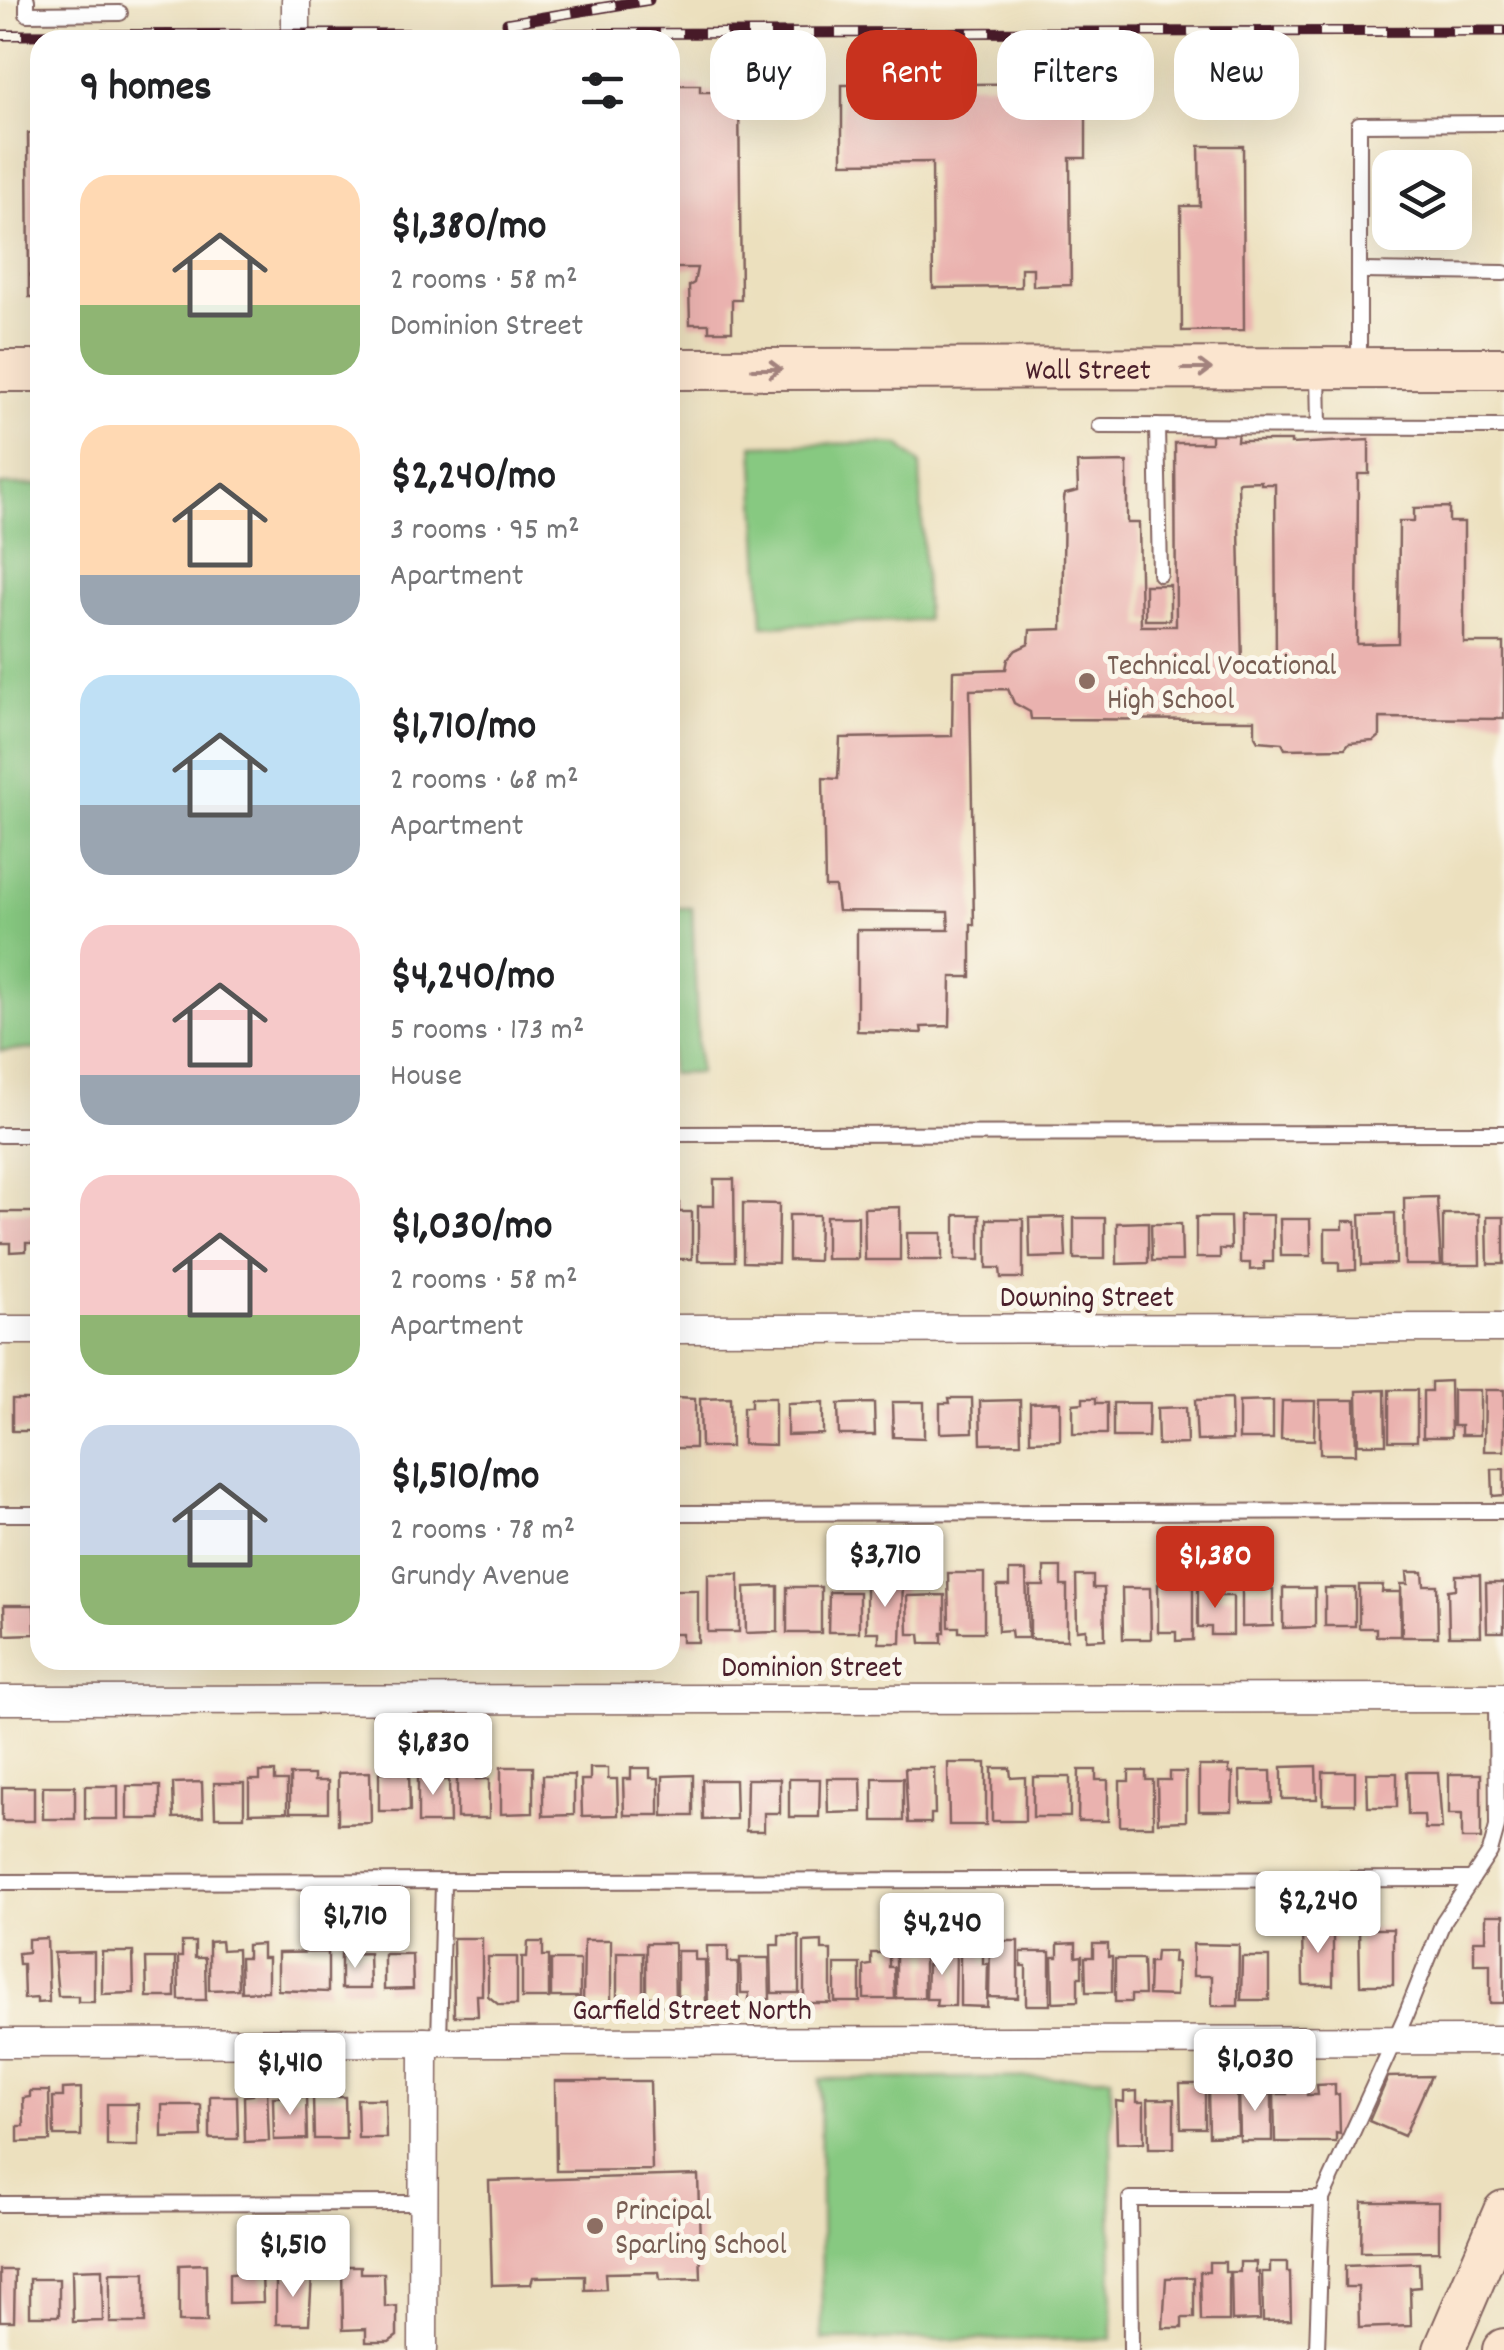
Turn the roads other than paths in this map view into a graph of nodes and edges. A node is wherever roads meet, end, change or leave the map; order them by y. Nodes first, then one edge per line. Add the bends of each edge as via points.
1 (27, 0) edge
2 (296, 0) edge
3 (120, 13) dead end
4 (296, 30) edge
5 (1504, 123) edge
6 (1360, 270) junction
7 (1504, 273) edge
8 (1504, 368) edge
9 (1318, 369) junction
10 (1359, 369) junction
11 (680, 370) edge
12 (0, 371) edge
13 (30, 371) edge
14 (1100, 426) dead end
15 (1157, 426) junction
16 (1319, 426) junction
17 (1504, 426) edge
18 (1160, 574) dead end
19 (1504, 1133) edge
20 (680, 1134) edge
21 (30, 1135) edge
22 (0, 1136) edge
23 (1504, 1328) edge
24 (680, 1329) edge
25 (0, 1330) edge
26 (30, 1330) edge
27 (1504, 1512) edge
28 (680, 1513) edge
29 (0, 1514) edge
30 (30, 1514) edge
31 (1500, 1698) edge
32 (0, 1700) edge
33 (1472, 1880) junction
34 (0, 1882) edge
35 (443, 1883) junction
36 (1394, 2040) junction
37 (1504, 2040) edge
38 (432, 2042) junction
39 (0, 2043) edge
40 (1322, 2199) junction
41 (424, 2202) junction
42 (0, 2204) edge
43 (1504, 2211) edge
44 (423, 2350) edge
45 (1131, 2350) edge
46 (1317, 2350) edge
47 (1444, 2350) edge

1 - 3 lane via 27,14
2 - 4 street
5 - 6 lane via 1359,124
6 - 7 lane
6 - 10 lane
8 - 10 main road, Wall Street
9 - 10 main road, Wall Street
11 -> 9 main road, Wall Street
9 - 16 lane
12 - 13 main road
14 - 15 lane
15 - 16 lane
15 - 18 lane
16 - 17 lane
19 - 20 lane
21 - 22 lane
23 - 24 street, Downing Street
25 - 26 street
27 - 28 lane
29 - 30 lane
31 - 32 street, Dominion Street
31 - 33 lane via 1497,1828
33 - 35 lane
33 - 36 lane via 1443,1922
34 - 35 lane
35 - 38 lane
36 - 37 street, Garfield Street North
36 - 38 street, Garfield Street North
36 - 40 lane
38 - 39 street, Garfield Street North
38 - 41 street
40 - 45 lane via 1130,2199
40 - 46 lane
41 - 42 lane
41 - 44 street
43 - 47 main road

